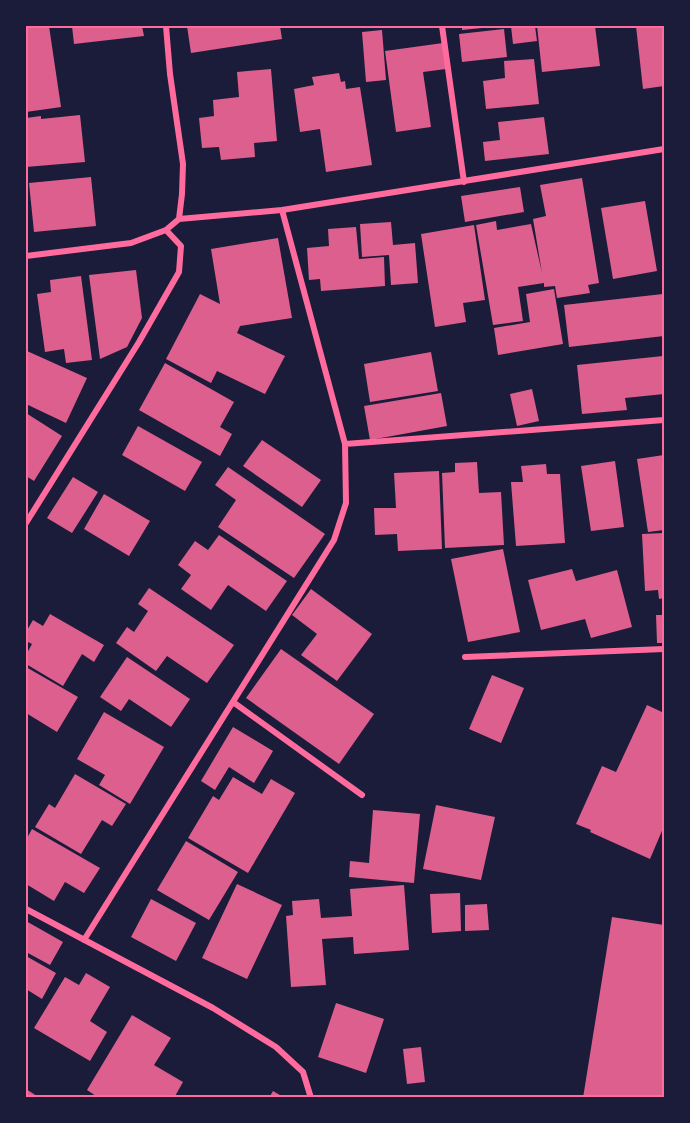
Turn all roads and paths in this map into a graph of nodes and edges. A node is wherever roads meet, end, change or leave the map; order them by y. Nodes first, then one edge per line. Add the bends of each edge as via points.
1 (166, 26) edge
2 (442, 26) edge
3 (664, 149) edge
4 (464, 182) junction
5 (282, 210) junction
6 (179, 219) junction
7 (166, 230) junction
8 (26, 256) edge
9 (664, 420) edge
10 (345, 444) junction
11 (26, 523) edge
12 (664, 649) edge
13 (465, 657) dead end
14 (233, 702) junction
15 (362, 795) dead end
16 (26, 909) edge
17 (84, 940) junction
18 (311, 1098) edge

1 - 6 street via 183,164
2 - 4 street
3 - 4 street
4 - 5 street
5 - 6 street
5 - 10 street
6 - 7 street
7 - 8 street via 131,243
7 - 11 street via 181,246 179,272
9 - 10 street
10 - 14 street via 346,503 334,540
12 - 13 street
14 - 15 street
14 - 17 street
16 - 17 street
17 - 18 street via 213,1008 276,1047 303,1072

